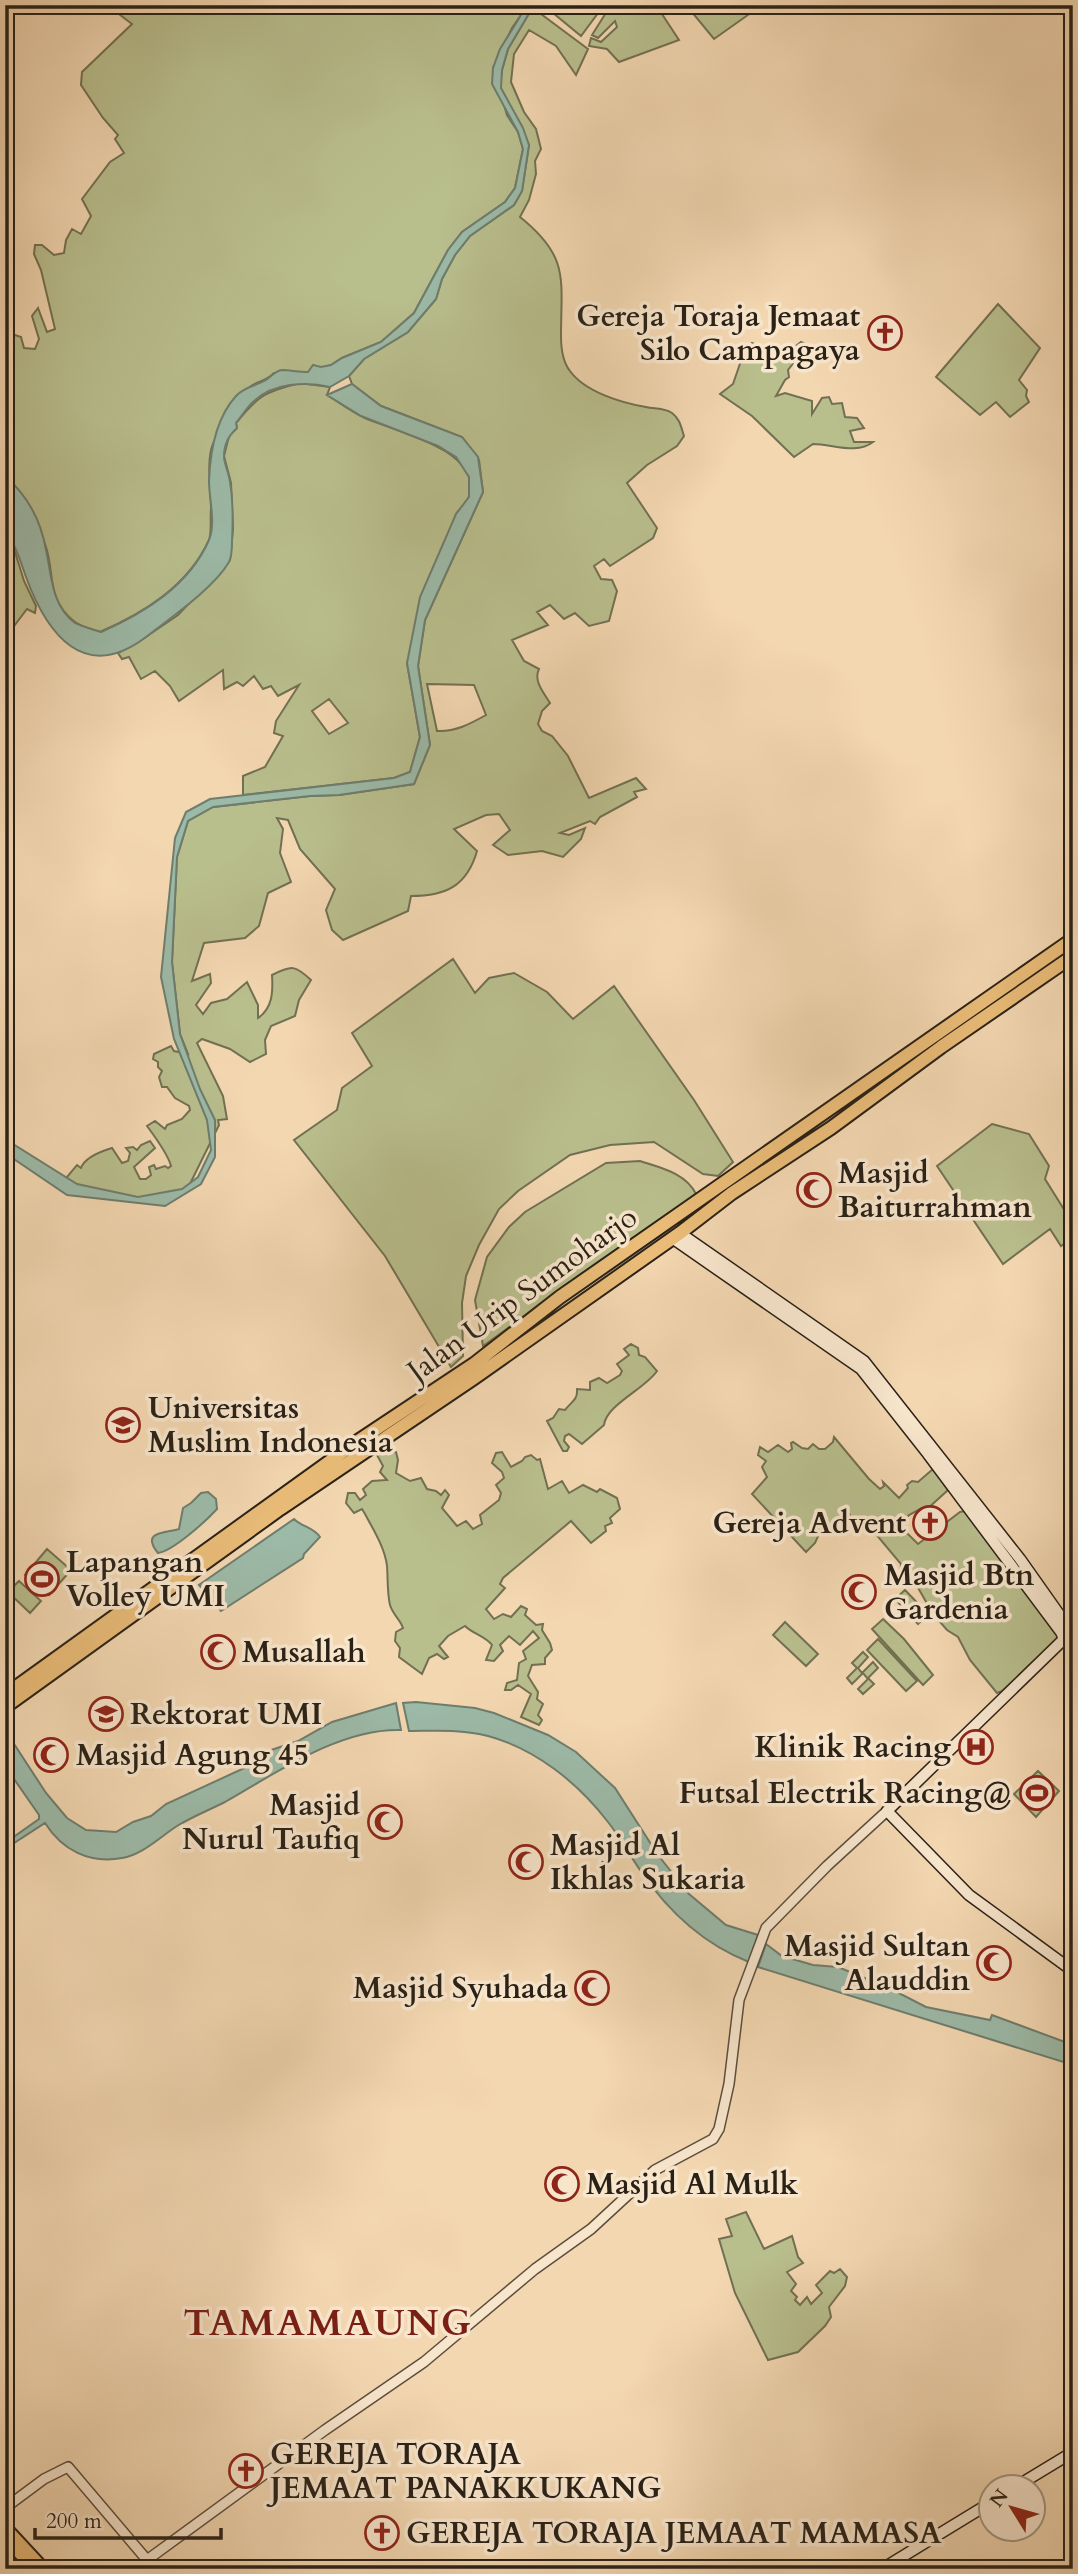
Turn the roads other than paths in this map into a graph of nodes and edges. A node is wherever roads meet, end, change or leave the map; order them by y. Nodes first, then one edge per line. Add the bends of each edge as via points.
1 (1073, 939) edge
2 (1073, 956) edge
3 (937, 1042) junction
4 (800, 1130) junction
5 (809, 1142) junction
6 (676, 1236) junction
7 (319, 1476) junction
8 (5, 1695) edge
9 (5, 1707) edge
10 (887, 1811) junction
11 (1073, 1971) edge
12 (1073, 2452) edge
13 (1041, 2472) edge
14 (5, 2508) edge
15 (976, 2512) edge
16 (5, 2528) edge
17 (5, 2537) edge
18 (5, 2546) edge
19 (5, 2558) edge
20 (16, 2569) edge
21 (27, 2569) edge
22 (35, 2569) edge
23 (43, 2569) edge
24 (882, 2569) edge

1 - 3 highway, Jalan Urip Sumoharjo
2 - 3 highway, Jalan Urip Sumoharjo
3 - 4 highway, Jalan Urip Sumoharjo
3 - 5 highway, Jalan Urip Sumoharjo
4 - 5 highway
4 - 7 highway, Jalan Urip Sumoharjo via 560,1297
5 - 6 highway, Jalan Urip Sumoharjo
6 - 7 highway, Jalan Urip Sumoharjo via 474,1378
6 - 10 main road via 864,1361 1068,1627 1064,1639
7 - 8 highway, Jalan Urip Sumoharjo
7 - 9 highway, Jalan Urip Sumoharjo
10 - 11 main road via 969,1895
10 - 14 street via 768,1924 739,2000 729,2084 719,2129 710,2141 655,2170 591,2229 535,2269 424,2362 146,2560 68,2467
12 - 13 main road
15 - 24 main road
16 - 23 highway
17 - 22 highway
18 - 21 highway
19 - 20 highway

